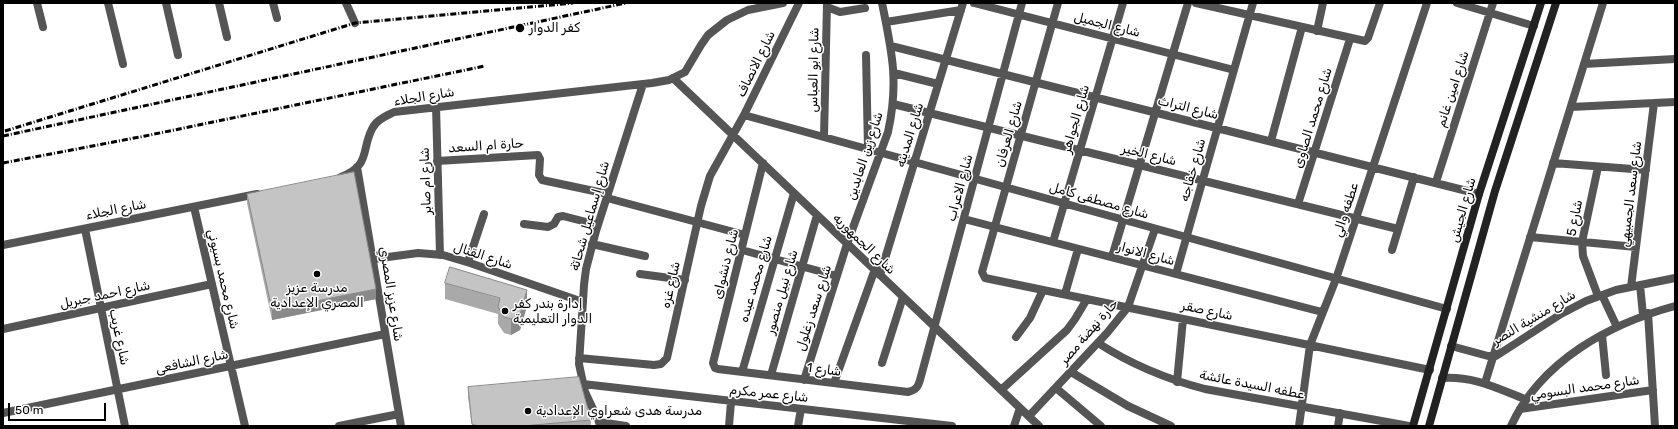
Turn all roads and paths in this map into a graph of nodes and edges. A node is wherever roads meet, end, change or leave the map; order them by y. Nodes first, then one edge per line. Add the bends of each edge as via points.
1 (37, 3) edge
2 (108, 3) edge
3 (166, 3) edge
4 (219, 3) edge
5 (273, 3) edge
6 (346, 3) edge
7 (783, 3) edge
8 (799, 3) edge
9 (882, 3) edge
10 (974, 3) edge
11 (1022, 3) edge
12 (1058, 3) edge
13 (1123, 3) edge
14 (1188, 3) edge
15 (1196, 3) edge
16 (1253, 3) edge
17 (1323, 3) edge
18 (1380, 3) edge
19 (1427, 3) edge
20 (1457, 3) edge
21 (1493, 3) edge
22 (1542, 3) edge
23 (1556, 3) edge
24 (1603, 3) edge
25 (827, 5) edge
26 (962, 6) edge
27 (865, 8) dead end
28 (1490, 13) junction
29 (1019, 15) junction
30 (1250, 15) junction
31 (277, 18) dead end
32 (886, 22) junction
33 (355, 23) dead end
34 (1052, 23) junction
35 (1534, 26) junction
36 (1302, 27) junction
37 (43, 28) dead end
38 (1316, 31) junction
39 (227, 37) dead end
40 (1112, 39) junction
41 (1350, 39) junction
42 (891, 46) junction
43 (1173, 54) junction
44 (178, 55) dead end
45 (866, 55) dead end
46 (1675, 59) edge
47 (946, 60) junction
48 (123, 64) dead end
49 (1584, 64) junction
50 (1234, 70) junction
51 (894, 73) junction
52 (1003, 74) junction
53 (673, 78) junction
54 (1036, 82) junction
55 (643, 84) junction
56 (938, 84) junction
57 (1095, 97) junction
58 (1675, 102) edge
59 (1654, 103) junction
60 (893, 104) junction
61 (436, 106) junction
62 (1570, 107) junction
63 (1155, 112) junction
64 (930, 113) junction
65 (744, 115) junction
66 (988, 127) junction
67 (1218, 128) junction
68 (732, 134) junction
69 (1021, 135) junction
70 (824, 137) junction
71 (1271, 141) junction
72 (868, 149) junction
73 (1080, 150) junction
74 (1315, 152) junction
75 (881, 153) junction
76 (437, 161) junction
77 (914, 162) junction
78 (763, 163) junction
79 (1553, 163) junction
80 (1140, 165) junction
81 (357, 167) junction
82 (1373, 167) junction
83 (1598, 167) junction
84 (1646, 170) junction
85 (1414, 177) junction
86 (975, 178) junction
87 (332, 179) edge
88 (1203, 180) junction
89 (1436, 182) junction
90 (1006, 187) junction
91 (263, 193) edge
92 (794, 193) junction
93 (1479, 194) junction
94 (608, 196) junction
95 (1064, 203) junction
96 (1298, 204) junction
97 (194, 207) junction
98 (484, 214) dead end
99 (817, 215) junction
100 (1356, 218) junction
101 (964, 219) junction
102 (1123, 220) junction
103 (698, 222) junction
104 (524, 224) dead end
105 (598, 225) junction
106 (995, 227) junction
107 (85, 229) junction
108 (1155, 229) junction
109 (1398, 229) junction
110 (745, 235) junction
111 (1186, 237) junction
112 (1530, 237) junction
113 (1053, 242) junction
114 (1582, 242) junction
115 (592, 244) junction
116 (847, 244) junction
117 (3, 245) edge
118 (1636, 247) junction
119 (1078, 249) junction
120 (742, 250) junction
121 (1392, 250) dead end
122 (440, 255) junction
123 (645, 256) dead end
124 (1112, 257) junction
125 (373, 259) junction
126 (775, 259) junction
127 (468, 262) junction
128 (1142, 265) junction
129 (802, 266) junction
130 (877, 272) junction
131 (982, 272) joint
132 (640, 274) dead end
133 (1176, 274) junction
134 (1675, 274) edge
135 (837, 276) junction
136 (1675, 278) edge
137 (1336, 279) junction
138 (685, 280) junction
139 (212, 284) junction
140 (1640, 285) junction
141 (1631, 287) junction
142 (1043, 290) junction
143 (1065, 294) junction
144 (1600, 295) junction
145 (903, 297) junction
146 (1087, 299) junction
147 (583, 302) junction
148 (1675, 306) edge
149 (101, 308) junction
150 (1128, 308) junction
151 (1447, 309) junction
152 (1322, 312) junction
153 (1646, 314) junction
154 (1183, 319) junction
155 (935, 327) junction
156 (1617, 327) junction
157 (3, 329) edge
158 (385, 334) junction
159 (1602, 335) junction
160 (1016, 337) dead end
161 (1098, 343) junction
162 (1438, 343) junction
163 (1310, 345) junction
164 (1451, 346) junction
165 (1493, 356) junction
166 (579, 358) junction
167 (882, 362) dead end
168 (231, 366) junction
169 (718, 369) joint
170 (1430, 370) junction
171 (742, 372) junction
172 (1072, 372) junction
173 (770, 375) junction
174 (1606, 375) dead end
175 (1442, 378) junction
176 (804, 380) junction
177 (920, 380) joint
178 (1177, 382) junction
179 (834, 383) junction
180 (1485, 383) junction
181 (582, 384) junction
182 (1056, 388) junction
183 (118, 390) junction
184 (1001, 390) junction
185 (1653, 390) junction
186 (1525, 399) junction
187 (731, 402) junction
188 (1301, 406) junction
189 (1020, 408) junction
190 (801, 409) junction
191 (1520, 409) junction
192 (3, 413) edge
193 (1340, 413) junction
194 (399, 414) junction
195 (1029, 416) junction
196 (600, 424) edge
197 (125, 426) edge
198 (245, 426) edge
199 (339, 426) edge
200 (401, 426) edge
201 (626, 426) edge
202 (729, 426) edge
203 (798, 426) edge
204 (952, 426) edge
205 (1014, 426) edge
206 (1039, 426) edge
207 (1101, 426) edge
208 (1171, 426) edge
209 (1299, 426) edge
210 (1338, 426) edge
211 (1410, 426) edge
212 (1413, 426) edge
213 (1429, 426) edge
214 (1510, 426) edge
215 (1655, 426) edge

1 - 37 street
2 - 48 street
3 - 44 street
4 - 39 street
5 - 31 street
6 - 33 street
7 - 53 street via 748,10 727,20 708,35 685,72
8 - 65 street, شارع الانصاف
9 - 32 street, شارع زين العابدين
10 - 29 street, شارع الجميل
11 - 29 street, شارع الاعراب
12 - 34 street, شارع العرفان
13 - 40 street, شارع الجواهر
14 - 43 street
15 - 30 street
16 - 30 street, شارع خفاجه
17 - 38 street
18 - 41 street via 1367,39
19 - 82 street, عطفه والي
20 - 28 street
21 - 28 street, شارع امين غانم
22 - 35 main road, شارع الجيش
23 - 164 main road, شارع الجيش via 1495,191
24 - 49 street
25 - 27 street via 840,12
25 - 70 street, شارع ابو العباس
26 - 32 street
26 - 47 street, شارع المدينه
28 - 35 street
28 - 89 street, شارع امين غانم
29 - 34 street, شارع الجميل
29 - 52 street, شارع الاعراب
30 - 36 street
30 - 50 street, شارع خفاجه
32 - 42 street, شارع زين العابدين
34 - 40 street, شارع الجميل
34 - 54 street, شارع العرفان
35 - 93 main road, شارع الجيش
36 - 38 street
36 - 71 street
38 - 41 street
40 - 43 street, شارع الجميل
40 - 57 street, شارع الجواهر
41 - 74 street, شارع محمد الصاوى
42 - 47 street, شارع التراث
42 - 51 street, شارع زين العابدين
43 - 50 street, شارع الجميل
43 - 63 street
45 - 72 street
46 - 49 street
47 - 52 street, شارع التراث
47 - 56 street, شارع المدينه
49 - 62 street
50 - 67 street, شارع خفاجه
51 - 56 street
51 - 60 street, شارع زين العابدين
52 - 54 street, شارع التراث
52 - 66 street, شارع الاعراب
53 - 55 street, شارع الجلاء
53 - 68 street, شارع الجمهوريه
54 - 57 street, شارع التراث
54 - 69 street, شارع العرفان
55 - 61 street, شارع الجلاء
55 - 94 street, شارع إسماعيل شحاتة
56 - 64 street, شارع المدينه
57 - 63 street, شارع التراث
57 - 73 street, شارع الجواهر
58 - 59 street
59 - 62 street
59 - 84 street, شارع سعد الجمبيهي
60 - 64 street, شارع الخير
60 - 75 street, شارع زين العابدين
61 - 76 street, شارع ام صابر
61 - 81 street, شارع الجلاء via 394,112 377,122 365,154
62 - 79 street
63 - 67 street, شارع التراث
63 - 80 street
64 - 66 street, شارع الخير
64 - 77 street, شارع المدينه
65 - 68 street, شارع الانصاف
65 - 70 street, شارع مصطفى كامل
66 - 69 street, شارع الخير
66 - 86 street, شارع الاعراب
67 - 71 street, شارع التراث
67 - 88 street, شارع خفاجه
68 - 78 street, شارع الجمهوريه
68 - 103 street, شارع غزه via 710,176
69 - 73 street, شارع الخير
69 - 90 street, شارع العرفان
70 - 72 street, شارع مصطفى كامل
71 - 74 street, شارع التراث
72 - 75 street, شارع مصطفى كامل
73 - 80 street, شارع الخير
73 - 95 street, شارع الجواهر
74 - 82 street, شارع التراث
74 - 96 street, شارع محمد الصاوى
75 - 77 street, شارع مصطفى كامل
75 - 116 street, شارع زين العابدين
76 - 94 street, حارة ام السعد via 538,155 539,175 542,180
76 - 122 street, شارع ام صابر
77 - 86 street, شارع مصطفى كامل
77 - 130 street, شارع المدينه
78 - 92 street, شارع الجمهوريه
78 - 110 street, شارع دنشواى
79 - 83 street
79 - 112 street
80 - 88 street, شارع الخير
80 - 102 street
81 - 87 street via 346,175
81 - 125 street, شارع عزيز المصري
82 - 85 street, شارع التراث
82 - 100 street, عطفه والي
83 - 84 street
83 - 114 street, شارع 5
84 - 118 street, شارع سعد الجمبيهي
85 - 89 street, شارع التراث
85 - 109 street
86 - 90 street, شارع مصطفى كامل
86 - 101 street, شارع الاعراب
88 - 96 street, شارع الخير
88 - 111 street, شارع خفاجه
89 - 93 street, شارع التراث
90 - 95 street, شارع مصطفى كامل
90 - 106 street, شارع العرفان
91 - 97 street, شارع الجلاء
92 - 99 street, شارع الجمهوريه
92 - 126 street, شارع محمد عبده
93 - 151 main road, شارع الجيش
94 - 103 street
94 - 105 street, شارع إسماعيل شحاتة
95 - 102 street, شارع مصطفى كامل
95 - 113 street, شارع الجواهر
96 - 100 street, شارع الخير
97 - 107 street, شارع الجلاء
97 - 139 street, شارع محمد بسيوني
98 - 127 street
99 - 116 street, شارع الجمهوريه
99 - 129 street, شارع نبيل منصور
100 - 109 street, شارع الخير
100 - 137 street, عطفه والي
101 - 106 street, شارع الانوار
101 - 155 street, شارع الاعراب
102 - 108 street, شارع مصطفى كامل
102 - 124 street
103 - 110 street
103 - 138 street, شارع غزه
104 - 105 street via 548,228 558,217 564,216
105 - 115 street, شارع إسماعيل شحاتة
106 - 113 street, شارع الانوار
106 - 131 street, شارع العرفان
107 - 117 street, شارع الجلاء
107 - 149 street, شارع غريب
108 - 111 street, شارع مصطفى كامل
108 - 128 street, حارة نهضة مصر
109 - 121 street
110 - 120 street, شارع دنشواى
111 - 133 street, شارع خفاجه
111 - 137 street, شارع مصطفى كامل
112 - 114 street
112 - 165 street
113 - 119 street, شارع الانوار
114 - 118 street
114 - 144 street, شارع 5 via 1583,256
115 - 123 street
115 - 147 street, شارع إسماعيل شحاتة via 586,269
116 - 130 street, شارع الجمهوريه
116 - 135 street, شارع سعد زغلول
118 - 141 street, شارع سعد الجمبيهي
119 - 124 street, شارع الانوار
119 - 143 street
120 - 126 street
120 - 169 street, شارع دنشواى via 713,363
122 - 125 street, شارع القنال via 418,253
122 - 127 street, شارع القنال
124 - 128 street, شارع الانوار
125 - 158 street, شارع عزيز المصري
126 - 129 street
126 - 171 street, شارع محمد عبده
127 - 147 street, شارع القنال
128 - 133 street, شارع الانوار
128 - 150 street, حارة نهضة مصر
129 - 135 street
129 - 173 street, شارع نبيل منصور
130 - 145 street, شارع الجمهوريه
130 - 179 street, شارع المدينه
131 - 142 street, شارع صقر via 985,278
132 - 138 street
133 - 152 street, شارع الانوار
134 - 136 street
135 - 176 street, شارع سعد زغلول
136 - 140 street, شارع منشية النصر
137 - 151 street, شارع مصطفى كامل
137 - 152 street, عطفه والي
138 - 166 street, شارع غزه via 664,362 654,365
139 - 149 street, شارع احمد جبريل
139 - 168 street, شارع محمد بسيوني
140 - 141 street, شارع منشية النصر
140 - 153 street
141 - 144 street, شارع منشية النصر
142 - 143 street, شارع صقر
142 - 160 street via 1030,318
143 - 146 street, شارع صقر
144 - 156 street, شارع 5
144 - 165 street, شارع منشية النصر via 1573,307 1502,353
145 - 155 street, شارع الجمهوريه
145 - 167 street
146 - 150 street, شارع صقر
146 - 184 street via 1067,330
147 - 166 street, شارع إسماعيل شحاتة
148 - 153 street
149 - 157 street, شارع احمد جبريل
149 - 183 street, شارع غريب
150 - 154 street, شارع صقر
150 - 161 street, حارة نهضة مصر
151 - 162 main road, شارع الجيش
152 - 163 street, عطفه والي
153 - 156 street
153 - 185 street
154 - 163 street, شارع صقر
154 - 178 street
155 - 177 street, شارع الاعراب
155 - 184 street, شارع الجمهوريه
156 - 159 street
158 - 168 street, شارع الشافعى
158 - 194 street, شارع عزيز المصري
159 - 174 street
159 - 186 street via 1558,365
161 - 172 street, حارة نهضة مصر
161 - 178 street, عطفه السيدة عائشة via 1138,366
162 - 164 main road
162 - 170 main road, شارع الجيش
163 - 170 street, شارع صقر
163 - 188 street, عطفه والي
164 - 165 street, شارع منشية النصر
164 - 175 main road, شارع الجيش
165 - 180 street
166 - 181 street, شارع إسماعيل شحاتة
168 - 183 street, شارع الشافعى
168 - 198 street, شارع محمد بسيوني
169 - 171 street, شارع 1
170 - 212 main road, شارع الجيش
171 - 173 street, شارع 1
172 - 182 street, حارة نهضة مصر
172 - 208 street via 1128,406
173 - 176 street, شارع 1
175 - 180 street via 1464,378
175 - 213 main road, شارع الجيش
176 - 179 street, شارع 1
177 - 179 street, شارع 1 via 918,387 908,392
178 - 188 street, عطفه السيدة عائشة
180 - 186 street
181 - 187 street, شارع عمر مكرم
181 - 196 street, شارع إسماعيل شحاتة
182 - 195 street, حارة نهضة مصر
182 - 207 street
183 - 192 street, شارع الشافعى
183 - 197 street, شارع غريب
184 - 189 street, شارع الجمهوريه
185 - 191 street, شارع محمد البسومي
185 - 215 street
186 - 191 street
187 - 190 street, شارع عمر مكرم
187 - 202 street
188 - 193 street, عطفه السيدة عائشة
188 - 209 street, عطفه والي
189 - 195 street, شارع الجمهوريه
189 - 205 street
190 - 203 street
190 - 204 street, شارع عمر مكرم
191 - 214 street
193 - 210 street
193 - 211 street, عطفه السيدة عائشة
194 - 199 street
194 - 200 street, شارع عزيز المصري
195 - 206 street, شارع الجمهوريه
196 - 201 street

